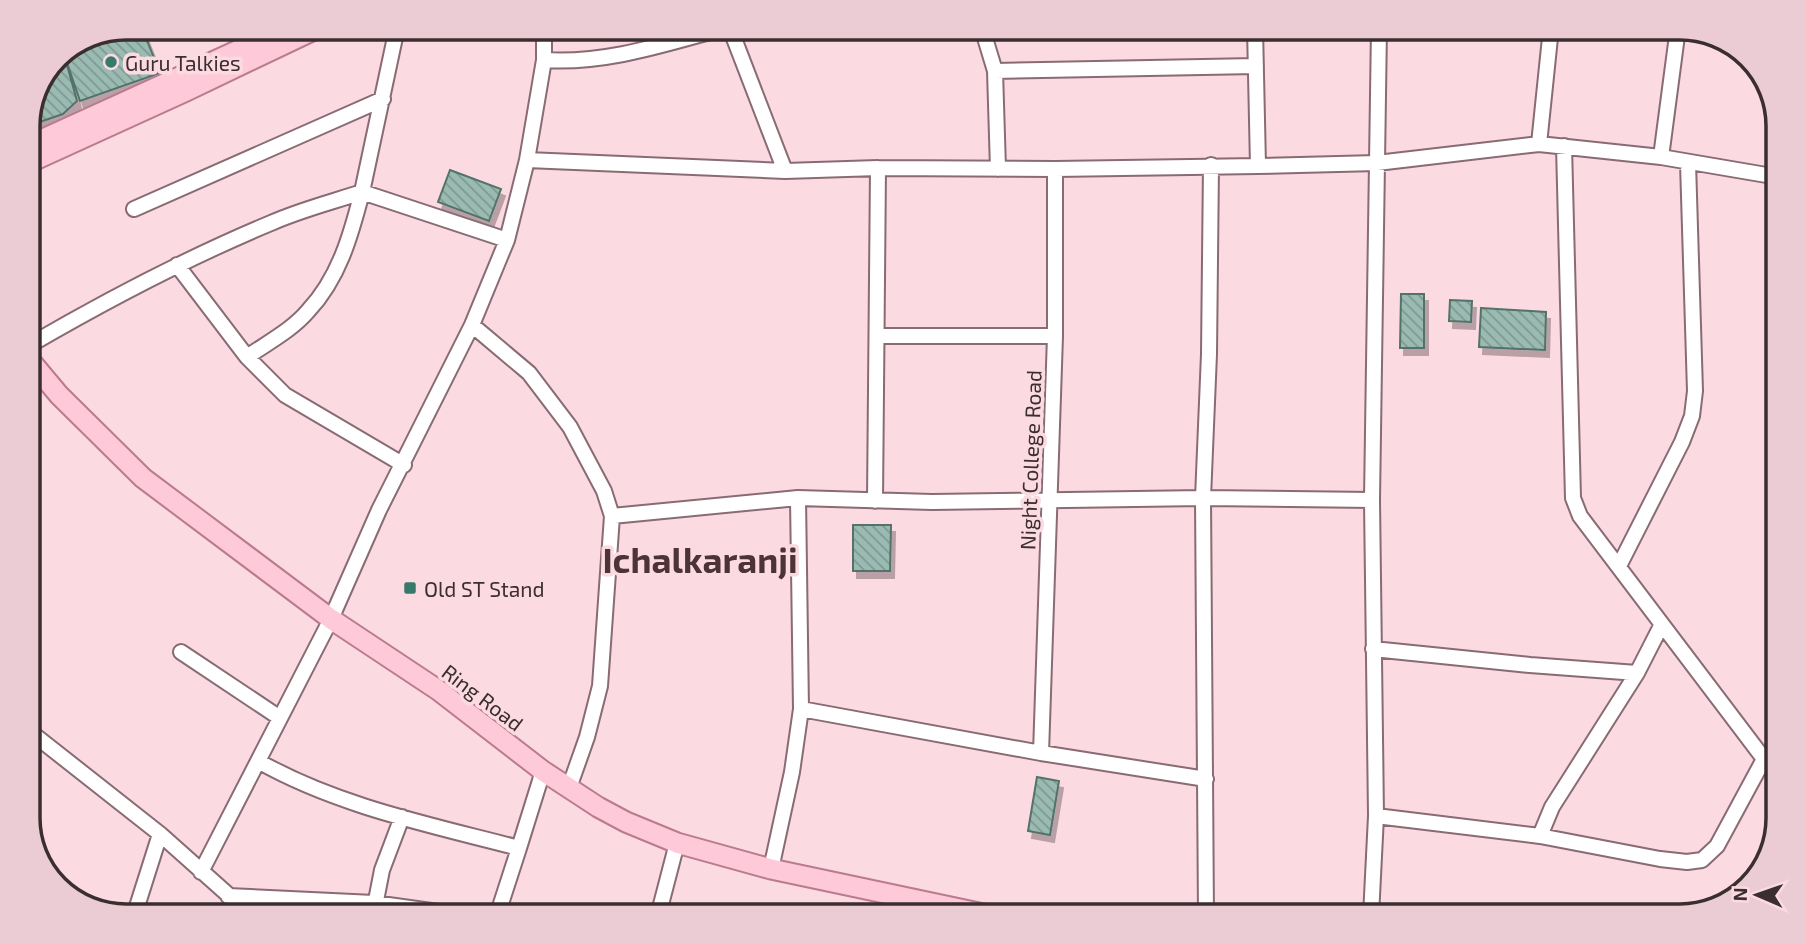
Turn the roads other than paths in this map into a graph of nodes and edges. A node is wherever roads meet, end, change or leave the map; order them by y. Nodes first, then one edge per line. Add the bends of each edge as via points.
1 (260, 40) edge
2 (293, 40) edge
3 (395, 40) edge
4 (544, 40) edge
5 (679, 40) edge
6 (735, 40) edge
7 (986, 40) edge
8 (1255, 40) edge
9 (1379, 40) edge
10 (1550, 40) edge
11 (1676, 40) edge
12 (544, 60) junction
13 (1256, 66) junction
14 (995, 71) junction
15 (383, 99) junction
16 (40, 141) edge
17 (1539, 144) junction
18 (1564, 146) junction
19 (1661, 157) junction
20 (40, 158) edge
21 (527, 160) junction
22 (1377, 163) junction
23 (1688, 163) junction
24 (1211, 165) junction
25 (1258, 166) junction
26 (878, 168) junction
27 (999, 169) junction
28 (1055, 169) junction
29 (785, 171) junction
30 (1766, 175) edge
31 (362, 192) junction
32 (134, 209) dead end
33 (507, 240) junction
34 (177, 265) junction
35 (472, 325) junction
36 (877, 336) junction
37 (1055, 336) junction
38 (40, 339) edge
39 (247, 358) junction
40 (40, 372) edge
41 (404, 465) junction
42 (798, 498) junction
43 (1203, 498) junction
44 (1049, 500) junction
45 (1371, 500) junction
46 (875, 501) junction
47 (612, 516) junction
48 (1619, 566) junction
49 (331, 619) junction
50 (1662, 624) junction
51 (1373, 649) junction
52 (181, 652) dead end
53 (1637, 673) junction
54 (801, 709) junction
55 (280, 718) junction
56 (40, 739) edge
57 (1041, 753) junction
58 (1764, 759) joint
59 (258, 761) junction
60 (542, 771) junction
61 (1206, 779) junction
62 (569, 788) junction
63 (1376, 816) junction
64 (402, 817) junction
65 (160, 834) junction
66 (1540, 836) junction
67 (677, 843) junction
68 (519, 848) junction
69 (771, 869) junction
70 (201, 872) junction
71 (228, 896) junction
72 (138, 904) edge
73 (238, 904) edge
74 (317, 904) edge
75 (374, 904) edge
76 (501, 904) edge
77 (661, 904) edge
78 (905, 904) edge
79 (1206, 904) edge
80 (1372, 904) edge

1 - 16 main road
2 - 20 main road
3 - 15 street
4 - 12 street
5 - 12 street via 626,54
6 - 29 street
7 - 14 street
8 - 13 street
9 - 22 street
10 - 17 street
11 - 19 street
12 - 21 street
13 - 14 street
13 - 25 street
14 - 27 street
15 - 31 street
15 - 32 street
17 - 18 street
17 - 22 street
18 - 19 street
18 - 48 street via 1573,498 1580,516
19 - 23 street
21 - 29 street
21 - 33 street
22 - 25 street
22 - 45 street
23 - 30 street
23 - 48 street via 1692,416
24 - 25 street
24 - 28 street
24 - 43 street
26 - 27 street
26 - 29 street
26 - 36 street
27 - 28 street
28 - 37 street, Night College Road
31 - 33 street
31 - 34 street via 273,222
31 - 39 street via 340,262 324,292 307,313
33 - 35 street
34 - 38 street
34 - 39 street
35 - 41 street
35 - 47 street via 528,373 570,427
36 - 37 street
36 - 46 street
37 - 44 street, Night College Road
39 - 41 street via 285,395
40 - 49 main road, Ring Road via 143,478
41 - 49 street
42 - 46 street
42 - 47 street
42 - 54 street
43 - 44 street
43 - 45 street
43 - 61 street
44 - 46 street
44 - 57 street, Night College Road
45 - 51 street
47 - 62 street via 600,686
48 - 50 street
49 - 55 street
49 - 60 main road, Ring Road via 438,690
50 - 53 street
50 - 58 street
51 - 53 street
51 - 63 street
52 - 55 street
53 - 66 street via 1552,807
54 - 57 street
54 - 69 street
55 - 59 street
56 - 65 street
57 - 61 street
58 - 66 street via 1717,846 1702,860 1660,859
59 - 64 street via 293,781
59 - 70 street
60 - 62 main road, Ring Road
60 - 68 street
61 - 79 street
62 - 67 main road, Ring Road via 626,822
63 - 66 street
63 - 80 street
64 - 68 street
64 - 75 street
65 - 70 street
65 - 72 street
67 - 69 main road, Ring Road
67 - 77 street
68 - 76 street
69 - 78 main road, Ring Road
70 - 71 street
71 - 73 street
71 - 74 street

